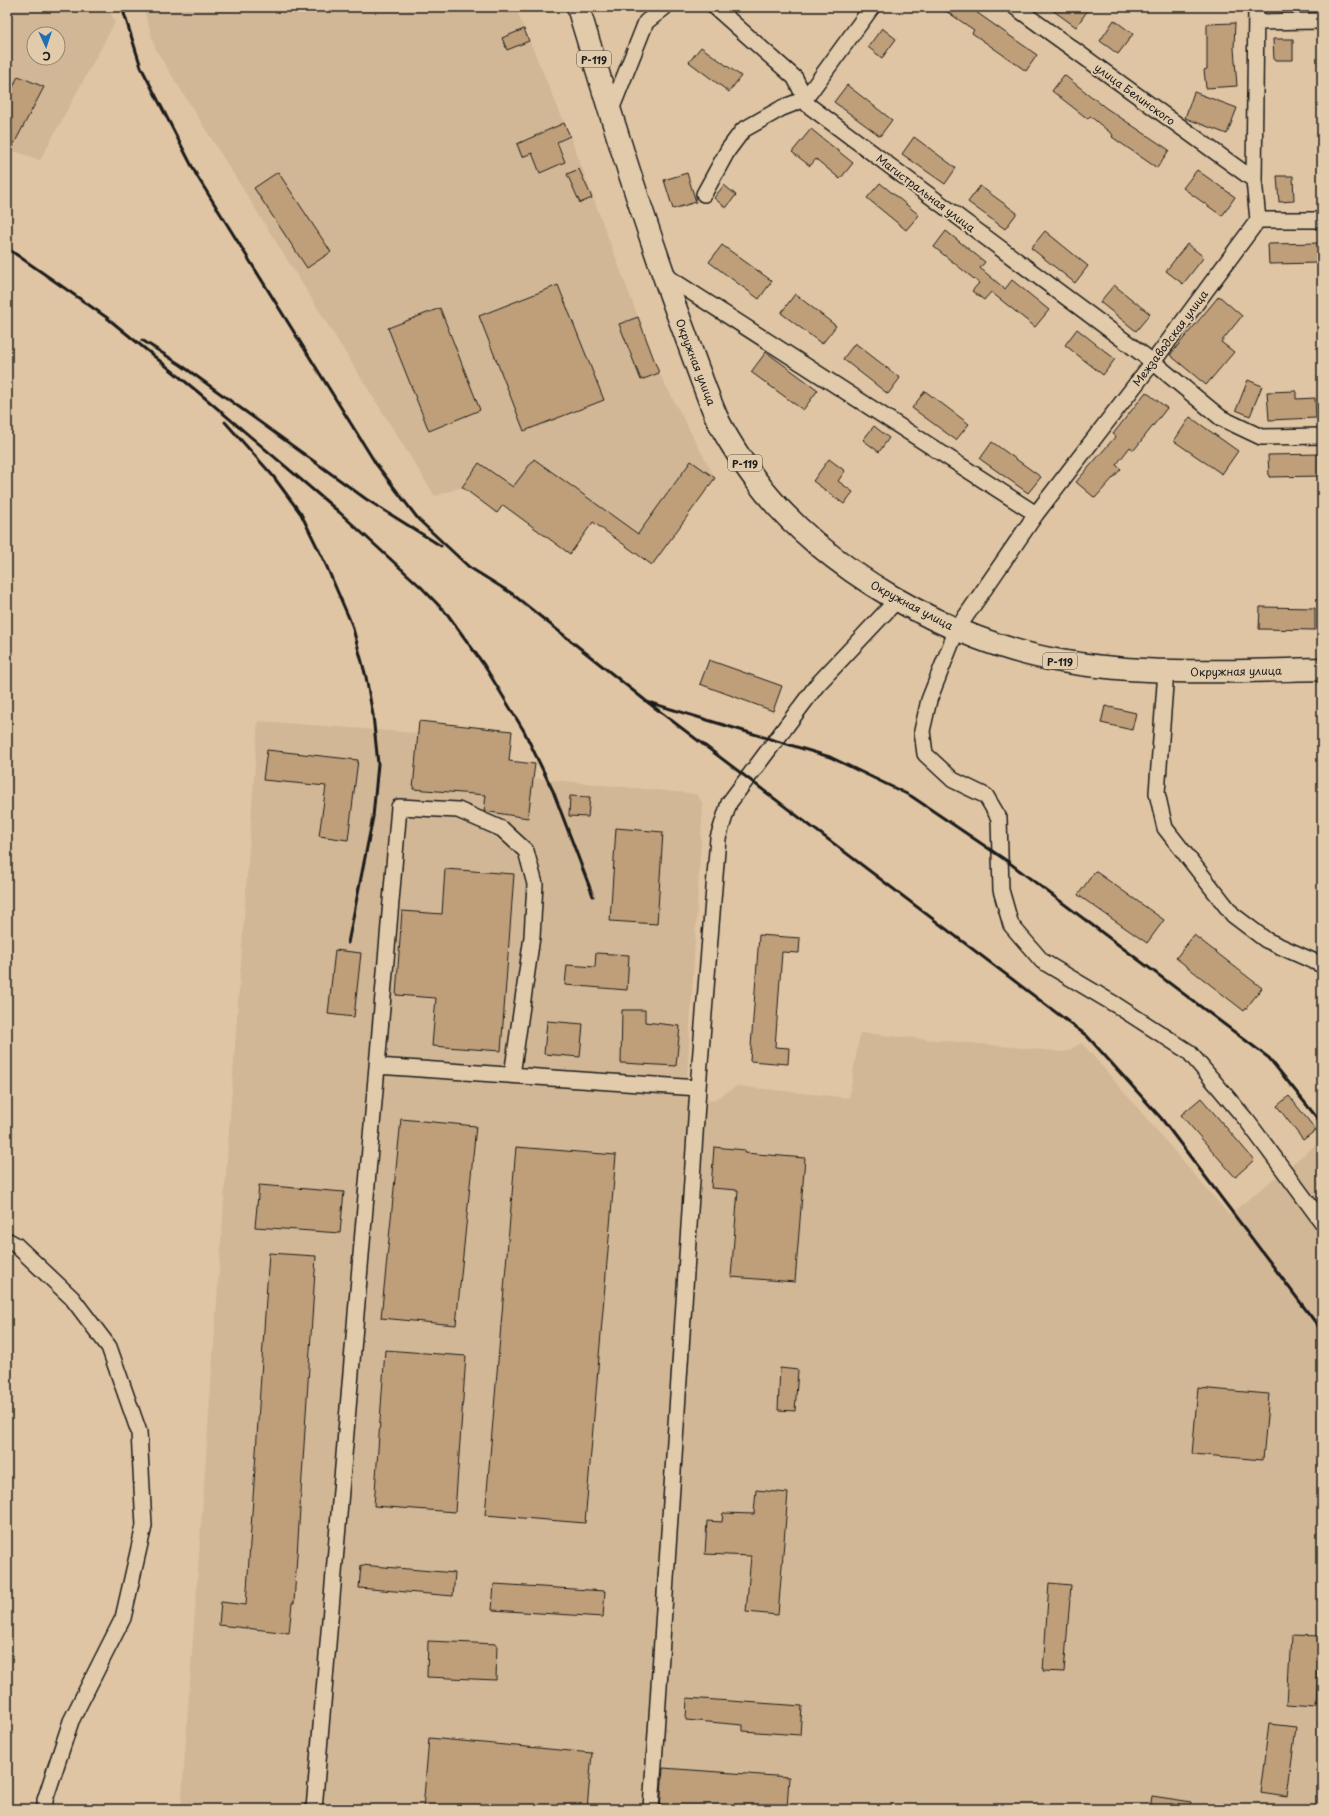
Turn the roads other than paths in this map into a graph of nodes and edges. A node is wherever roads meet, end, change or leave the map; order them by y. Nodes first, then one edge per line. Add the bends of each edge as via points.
1 (578, 7) edge
2 (665, 7) edge
3 (715, 7) edge
4 (872, 7) edge
5 (1015, 7) edge
6 (1256, 14) edge
7 (1322, 20) edge
8 (805, 99) junction
9 (610, 110) junction
10 (1254, 180) junction
11 (704, 194) dead end
12 (1258, 220) junction
13 (1322, 220) edge
14 (663, 274) junction
15 (1154, 362) junction
16 (1322, 436) edge
17 (1036, 514) junction
18 (897, 600) junction
19 (957, 629) junction
20 (1322, 669) edge
21 (1166, 671) junction
22 (1322, 965) edge
23 (377, 1066) junction
24 (512, 1075) junction
25 (698, 1088) junction
26 (1322, 1222) edge
27 (7, 1240) edge
28 (45, 1809) edge
29 (314, 1809) edge
30 (652, 1809) edge

1 - 9 highway, Окружная улица / Р-119
2 - 9 street via 646,22
3 - 8 street, Магистральная улица via 795,78
4 - 8 street
5 - 10 street, улица Белинского
6 - 7 street
6 - 10 street
8 - 11 street via 782,108 743,130 728,150
8 - 15 street, Магистральная улица via 808,105
9 - 14 highway, Окружная улица / Р-119
10 - 12 street
12 - 13 street
12 - 15 street, Межзаводская улица
14 - 17 street
14 - 18 highway, Окружная улица / Р-119 via 717,418 754,478 779,509 813,541 858,576
15 - 16 street, Магистральная улица via 1221,418 1261,437
15 - 17 street, Межзаводская улица
17 - 19 street, Межзаводская улица
18 - 19 highway, Окружная улица / Р-119
18 - 25 street via 817,685 729,803 718,838
19 - 21 highway, Окружная улица / Р-119 via 1008,649 1058,661 1121,669
19 - 26 street, Межзаводская улица via 929,700 922,731 925,754 953,780 986,796 999,818 1001,890 1011,924 1042,961 1189,1052 1248,1122
20 - 21 highway, Окружная улица / Р-119
21 - 22 street via 1157,793 1165,828 1233,915 1266,940
23 - 24 street
23 - 24 street via 399,807 458,810 502,829 526,851 535,884 532,937
23 - 29 street
24 - 25 street
25 - 30 street
27 - 28 street via 16,1245 72,1298 109,1347 139,1432 144,1526 123,1618 71,1721 45,1800

